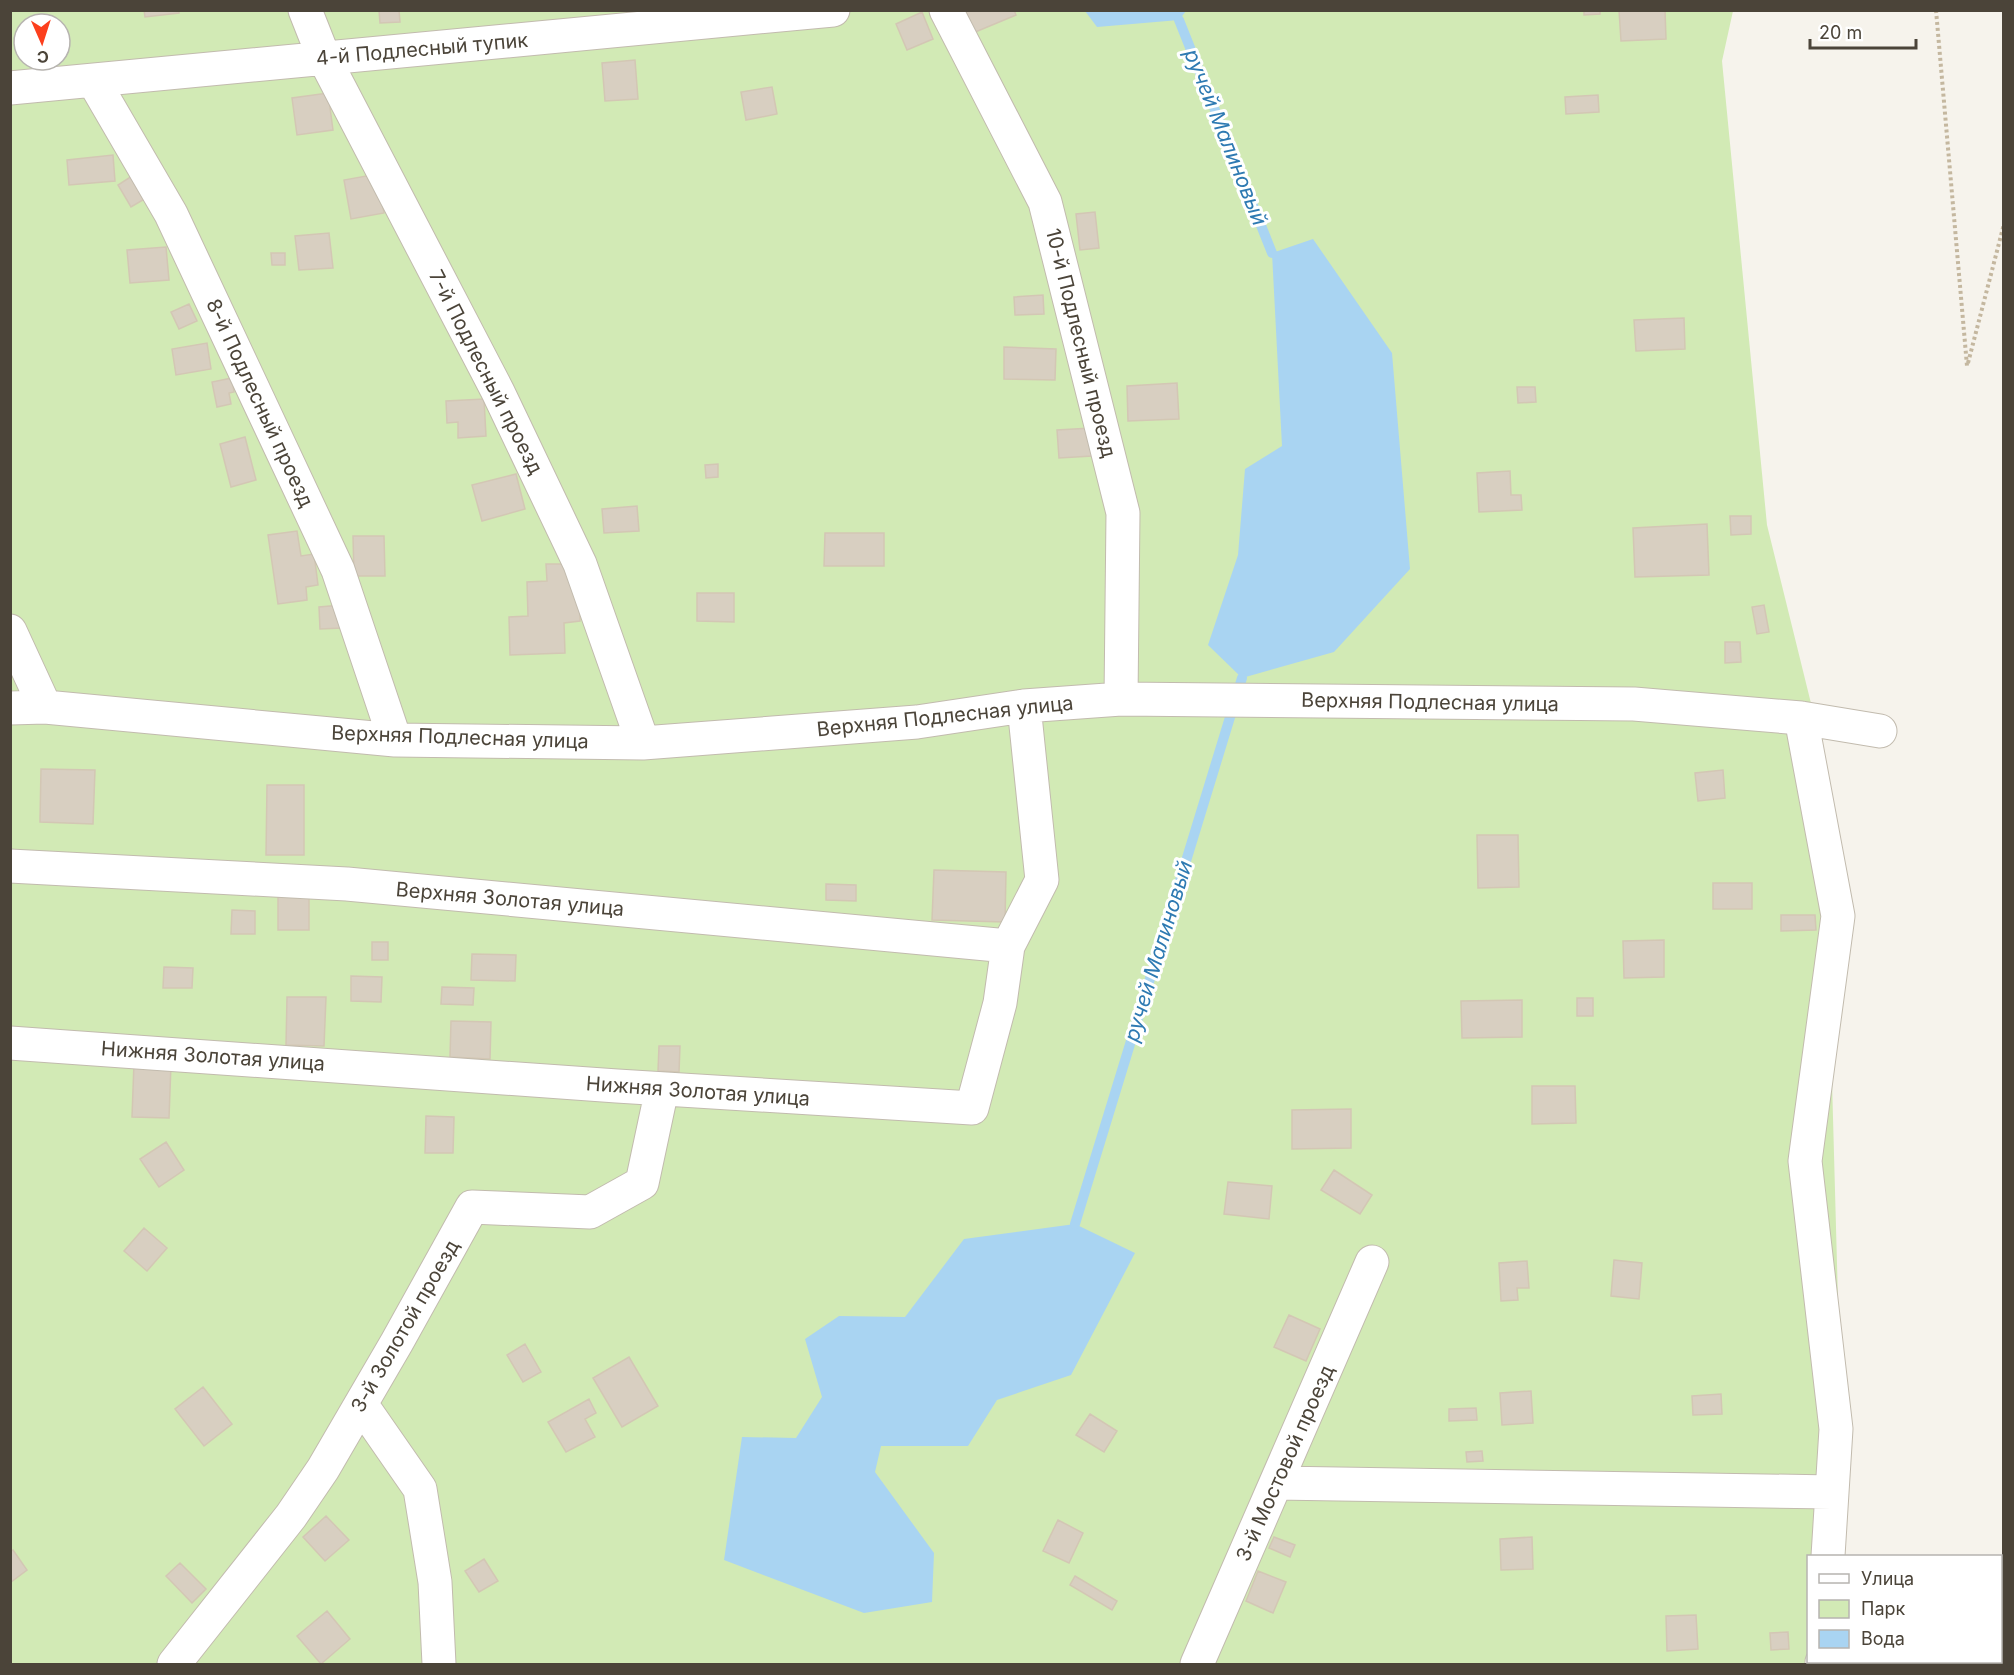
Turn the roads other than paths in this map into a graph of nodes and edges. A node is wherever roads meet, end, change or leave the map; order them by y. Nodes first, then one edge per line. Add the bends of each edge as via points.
1 (305, 10) edge
2 (833, 10) edge
3 (946, 10) edge
4 (324, 58) junction
5 (93, 80) junction
6 (10, 88) edge
7 (10, 631) edge
8 (1120, 699) junction
9 (1024, 706) junction
10 (45, 707) junction
11 (10, 708) edge
12 (1801, 718) junction
13 (1880, 731) dead end
14 (395, 740) junction
15 (643, 743) junction
16 (10, 866) edge
17 (1008, 946) junction
18 (10, 1042) edge
19 (662, 1089) junction
20 (1372, 1262) dead end
21 (361, 1404) junction
22 (1276, 1483) junction
23 (1832, 1492) junction
24 (1828, 1555) edge
25 (174, 1665) edge
26 (439, 1665) edge
27 (1197, 1665) edge

1 - 4 street, 7-й Подлесный проезд
2 - 4 street, 4-й Подлесный тупик
3 - 8 street, 10-й Подлесный проезд via 1046,202 1123,513
4 - 5 street, 4-й Подлесный тупик
4 - 15 street, 7-й Подлесный проезд via 498,392 580,564
5 - 6 street, 4-й Подлесный тупик
5 - 14 street, 8-й Подлесный проезд via 171,214 338,570
7 - 10 street
8 - 9 street, Верхняя Подлесная улица
8 - 12 street, Верхняя Подлесная улица via 1634,704
9 - 15 street, Верхняя Подлесная улица via 917,722
9 - 17 street, Нижняя Золотая улица via 1042,880
10 - 11 street, Верхняя Подлесная улица
10 - 14 street, Верхняя Подлесная улица
12 - 13 street, Верхняя Подлесная улица
12 - 23 street via 1838,916 1805,1161 1836,1429
14 - 15 street, Верхняя Подлесная улица
16 - 17 street, Верхняя Золотая улица via 347,884
17 - 19 street, Нижняя Золотая улица via 1000,1003 972,1108
18 - 19 street, Нижняя Золотая улица
19 - 21 street, 3-й Золотой проезд via 642,1183 590,1212 472,1207
20 - 22 street, 3-й Мостовой проезд
21 - 25 street, 3-й Золотой проезд via 291,1516
21 - 26 street via 420,1489 435,1582
22 - 23 street
22 - 27 street, 3-й Мостовой проезд
23 - 24 street

